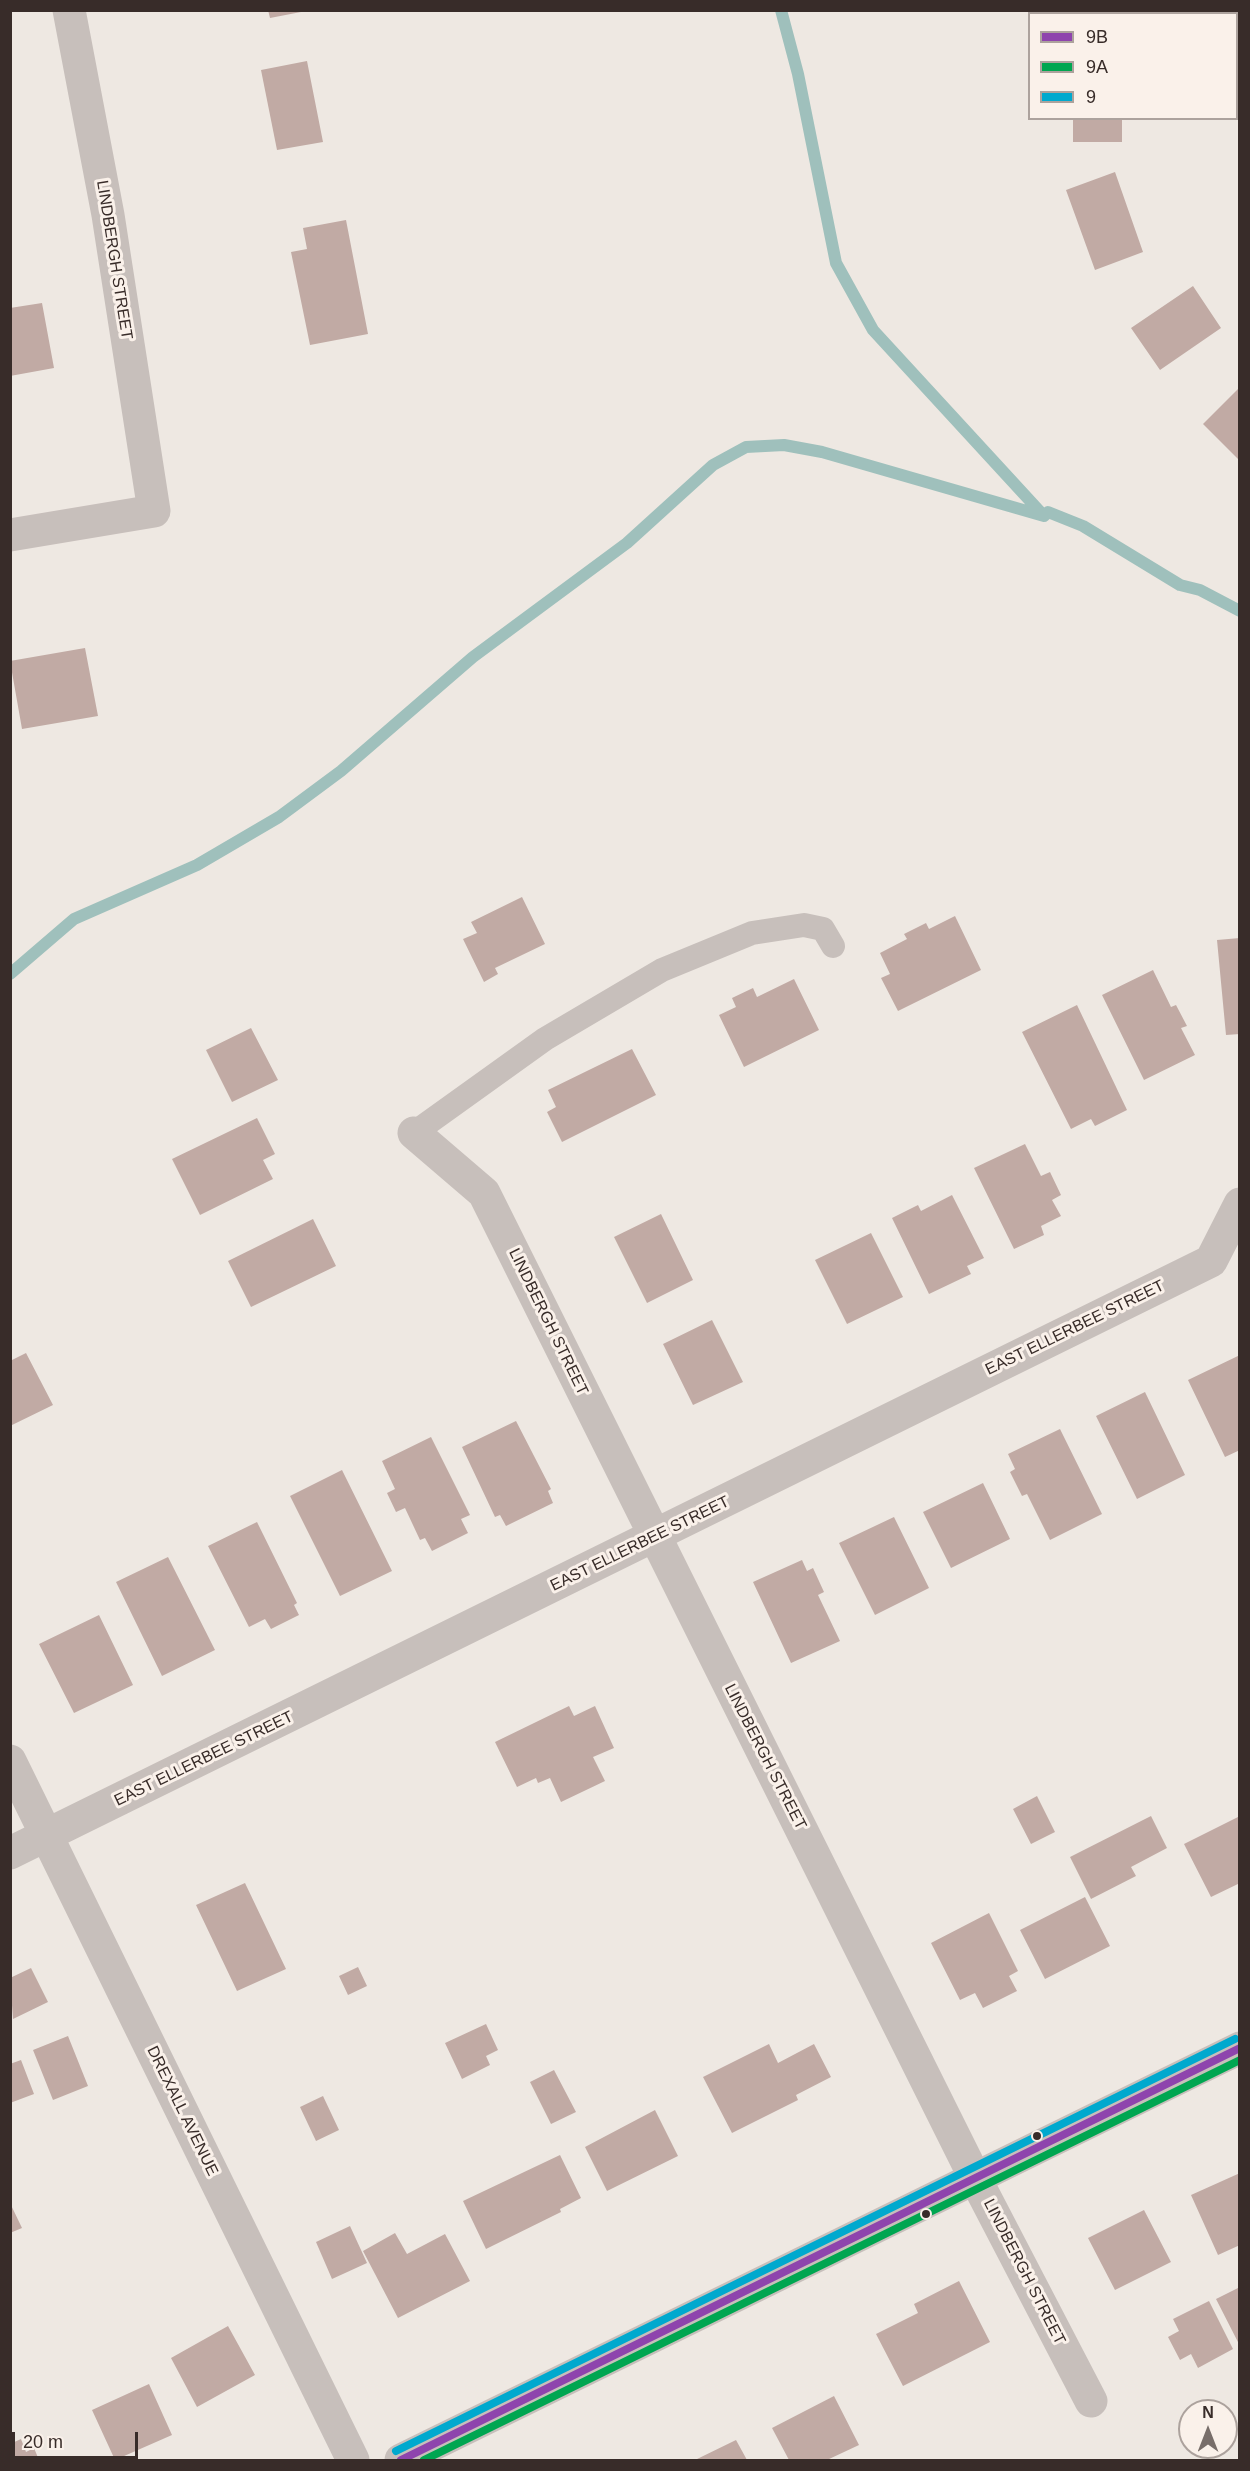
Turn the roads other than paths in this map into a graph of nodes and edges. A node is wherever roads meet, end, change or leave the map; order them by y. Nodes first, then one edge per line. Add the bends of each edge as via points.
1 (69, 10) edge
2 (1238, 87) edge
3 (1239, 103) edge
4 (10, 535) edge
5 (833, 946) dead end
6 (414, 1133) joint
7 (1239, 1204) edge
8 (654, 1537) junction
9 (10, 1761) edge
10 (47, 1836) junction
11 (10, 1853) edge
12 (1239, 2048) edge
13 (975, 2178) junction
14 (1091, 2401) dead end
15 (353, 2460) edge
16 (401, 2460) edge

1 - 4 street, LINDBERGH STREET via 108,215 154,511
2 - 3 street
5 - 6 lane via 823,929 804,925 752,933 662,970 545,1040
6 - 8 street, LINDBERGH STREET via 484,1193
7 - 8 street, EAST ELLERBEE STREET via 1211,1261
8 - 10 street, EAST ELLERBEE STREET
8 - 13 street, LINDBERGH STREET
9 - 10 street, DREXALL AVENUE
10 - 11 street, EAST ELLERBEE STREET
10 - 15 street, DREXALL AVENUE
12 - 13 street
13 - 14 street, LINDBERGH STREET
13 - 16 street

